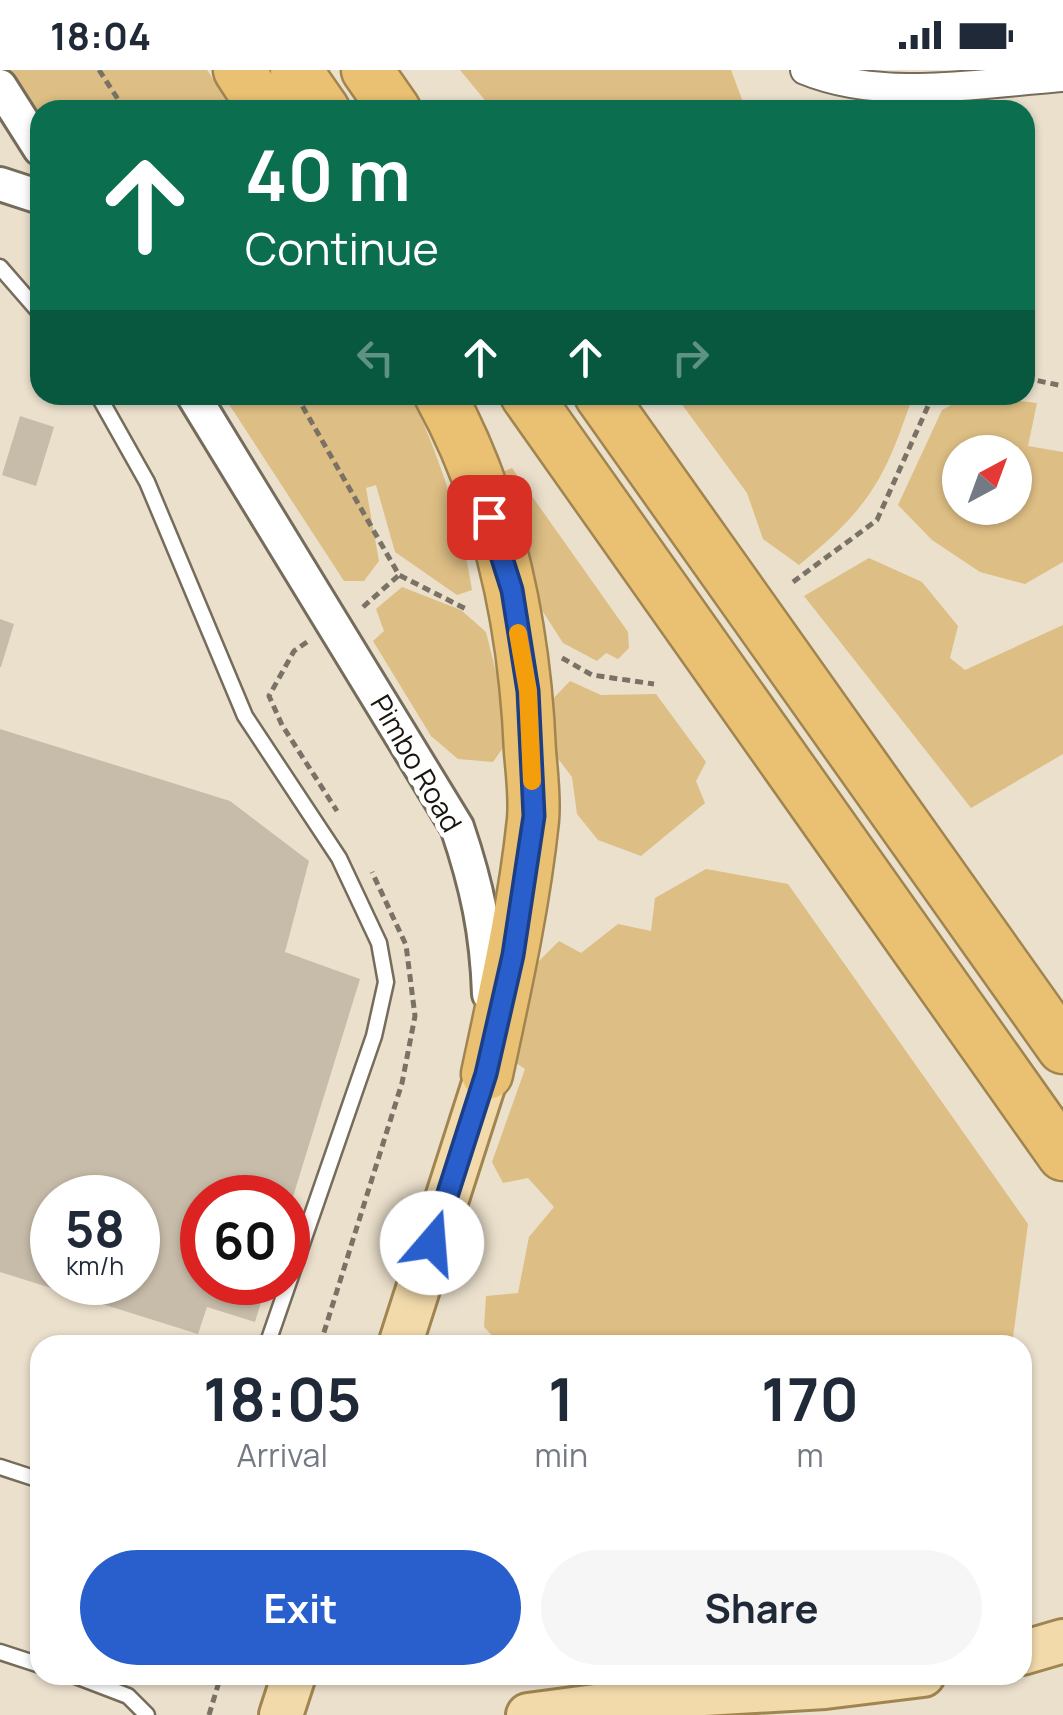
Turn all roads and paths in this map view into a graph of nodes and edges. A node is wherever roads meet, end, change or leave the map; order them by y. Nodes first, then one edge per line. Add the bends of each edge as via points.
1 (98, 70) edge
2 (239, 70) edge
3 (296, 70) edge
4 (367, 70) edge
5 (805, 70) edge
6 (1063, 77) edge
7 (0, 86) edge
8 (118, 100) edge
9 (258, 100) edge
10 (317, 100) edge
11 (388, 100) edge
12 (30, 133) edge
13 (0, 184) edge
14 (30, 193) edge
15 (0, 267) edge
16 (30, 302) edge
17 (1035, 380) edge
18 (1063, 386) edge
19 (104, 405) edge
20 (199, 405) edge
21 (302, 405) edge
22 (445, 405) edge
23 (533, 405) edge
24 (607, 405) edge
25 (929, 405) edge
26 (399, 576) junction
27 (794, 582) dead end
28 (363, 607) dead end
29 (468, 610) dead end
30 (308, 642) dead end
31 (548, 650) dead end
32 (789, 659) junction
33 (654, 684) dead end
34 (343, 822) dead end
35 (368, 866) dead end
36 (1063, 989) edge
37 (1063, 1048) edge
38 (486, 1074) junction
39 (1063, 1155) edge
40 (269, 1335) edge
41 (323, 1335) edge
42 (403, 1335) edge
43 (0, 1467) edge
44 (30, 1477) edge
45 (1063, 1641) edge
46 (1032, 1649) edge
47 (0, 1652) edge
48 (30, 1661) edge
49 (99, 1685) edge
50 (218, 1685) edge
51 (291, 1685) edge
52 (833, 1685) edge
53 (147, 1715) edge
54 (209, 1715) edge
55 (281, 1715) edge
56 (528, 1715) edge

1 - 8 path
2 - 9 highway
3 - 10 highway
4 - 11 highway
5 - 6 street via 912,86
7 - 12 street
13 - 14 street
15 - 16 lane
17 - 18 path
19 - 40 lane via 146,482 244,716 339,858 379,943 386,982 374,1036
20 - 38 street, Pimbo Road via 458,828 487,940
21 - 26 path
22 - 38 highway via 466,444 512,590 528,691 534,816
23 - 39 highway
24 - 32 highway
25 - 27 path via 877,520
26 - 28 path
26 - 29 path
30 - 34 path via 294,651 269,696
31 - 33 path via 592,675
32 - 36 highway via 982,883
32 - 37 highway
35 - 41 path via 406,945 415,1016 402,1083
38 - 42 main road, Pimbo Road
43 - 44 lane
45 - 46 main road
47 - 48 lane
49 - 53 lane via 128,1696
50 - 54 path
51 - 55 main road
52 - 56 main road via 670,1696

